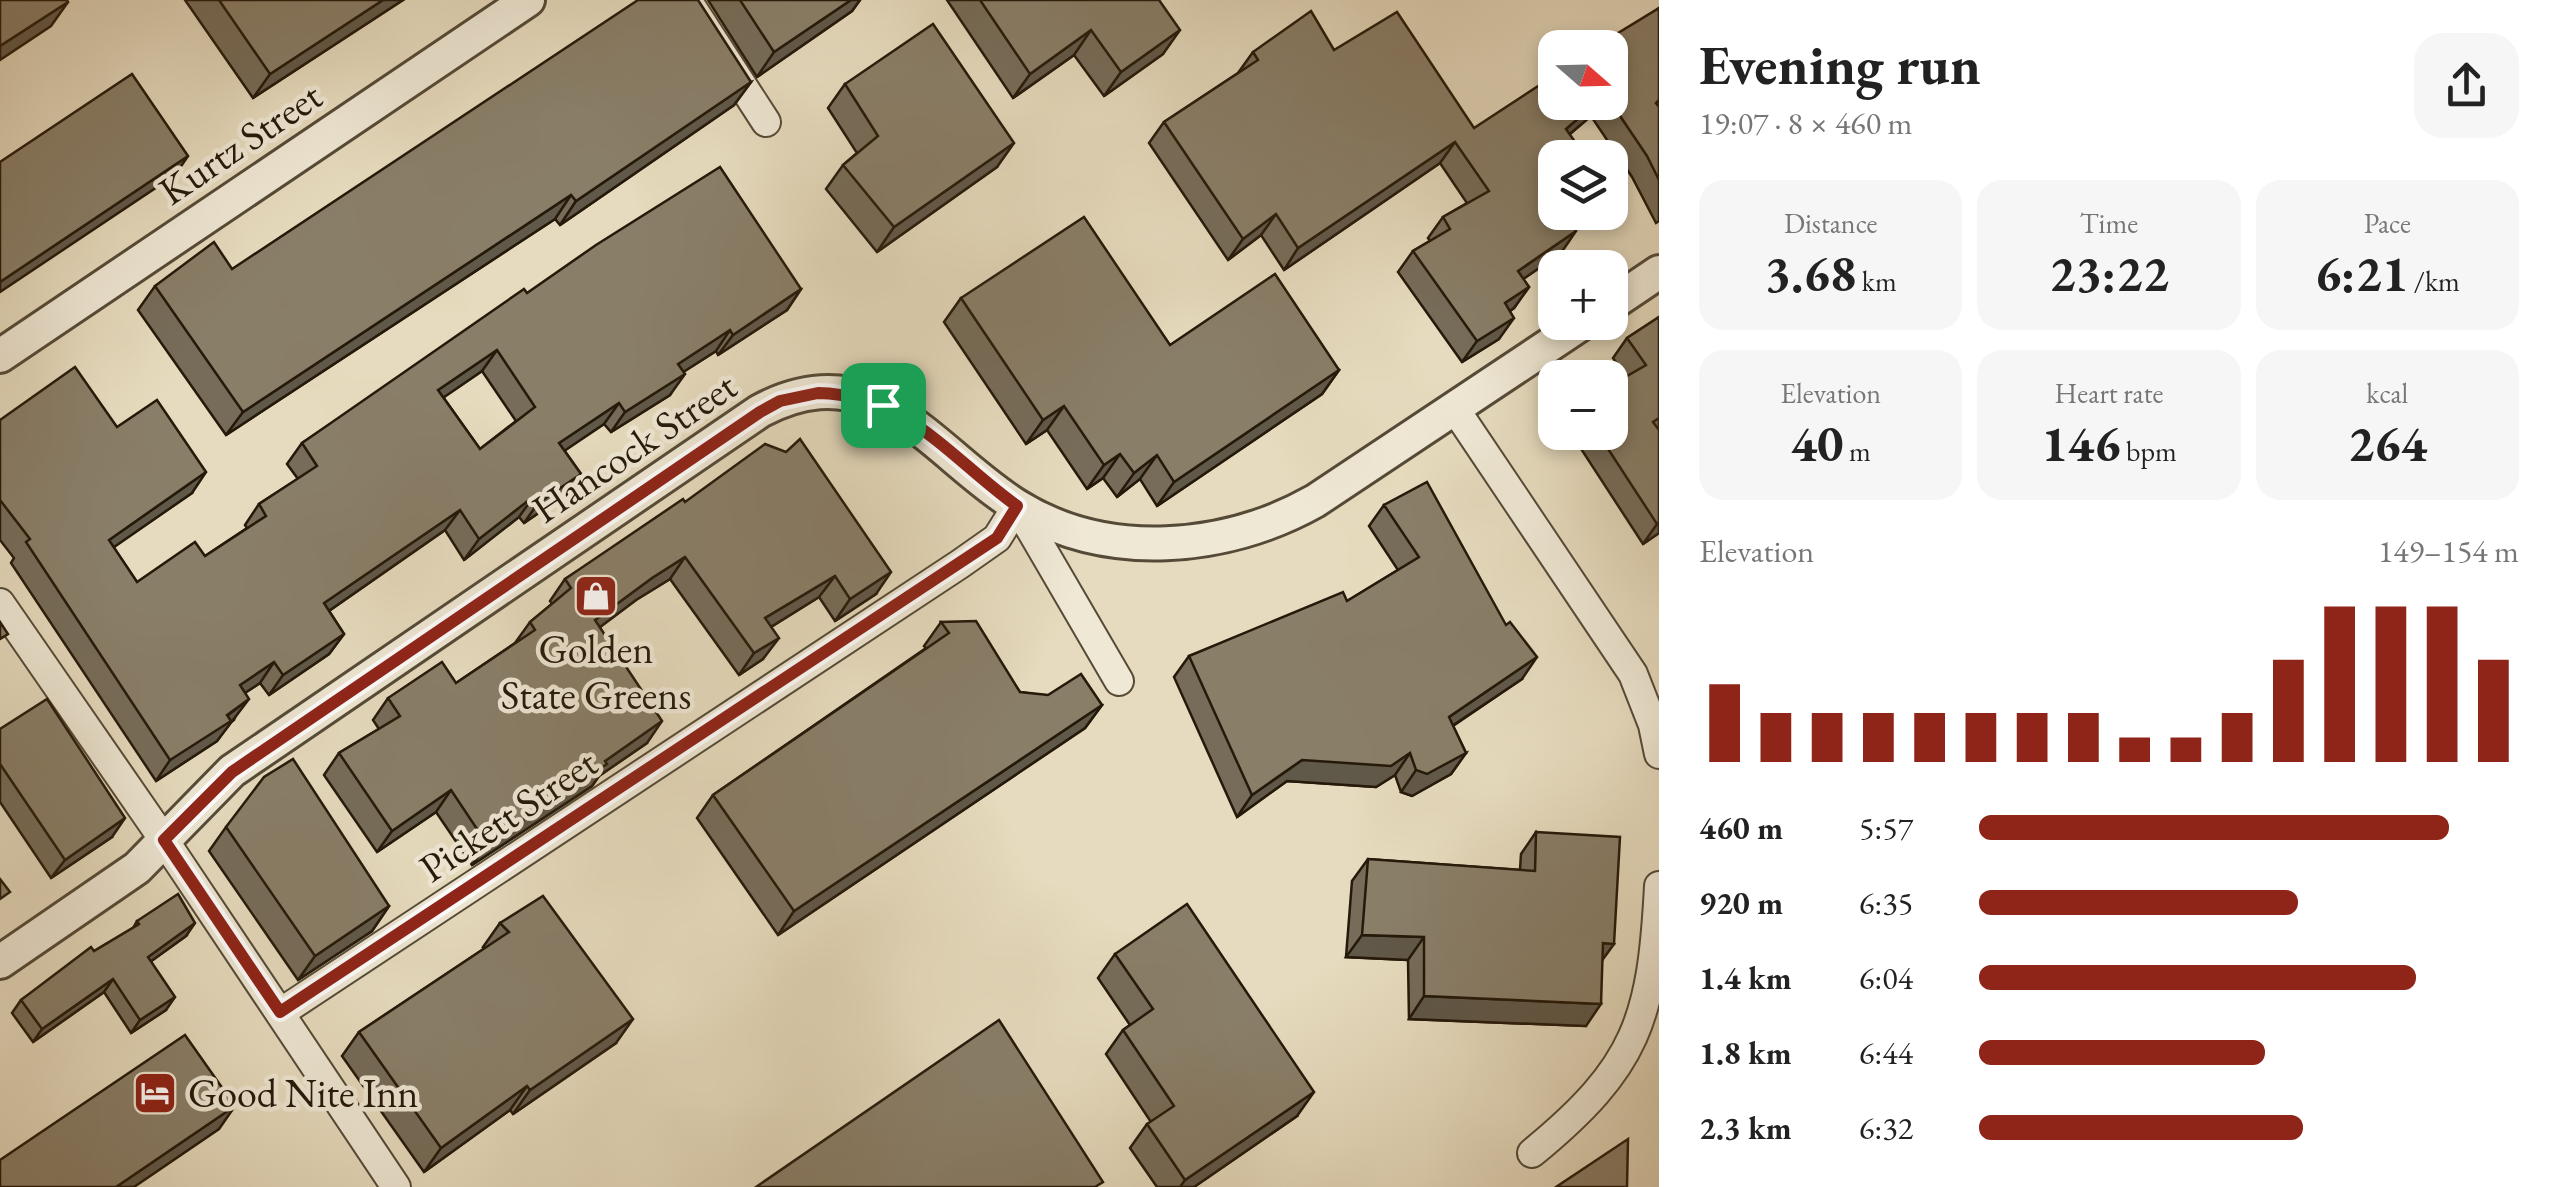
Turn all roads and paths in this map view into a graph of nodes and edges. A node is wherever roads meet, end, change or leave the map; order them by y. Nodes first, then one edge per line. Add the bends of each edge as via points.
1 (528, 0) edge
2 (687, 0) edge
3 (766, 122) dead end
4 (1659, 272) edge
5 (1628, 293) edge
6 (1558, 340) edge
7 (0, 356) edge
8 (1456, 409) junction
9 (1017, 506) junction
10 (0, 603) edge
11 (1119, 681) dead end
12 (1659, 754) edge
13 (164, 840) junction
14 (1659, 886) edge
15 (0, 962) edge
16 (280, 1012) junction
17 (1532, 1153) dead end
18 (396, 1187) edge

1 - 7 street, Kurtz Street
2 - 3 street
4 - 5 street
6 - 8 street, Hancock Street
8 - 9 street, Hancock Street via 1315,502 1224,538 1122,540 1074,530
8 - 12 street via 1633,674
9 - 11 street
9 - 13 street, Hancock Street via 921,426 883,405 832,393 780,401 232,772
9 - 16 street, Pickett Street via 997,538 960,564
10 - 13 street
13 - 15 street, Hancock Street via 137,868
13 - 16 street
14 - 17 street via 1651,983 1628,1050 1588,1105
16 - 18 street

